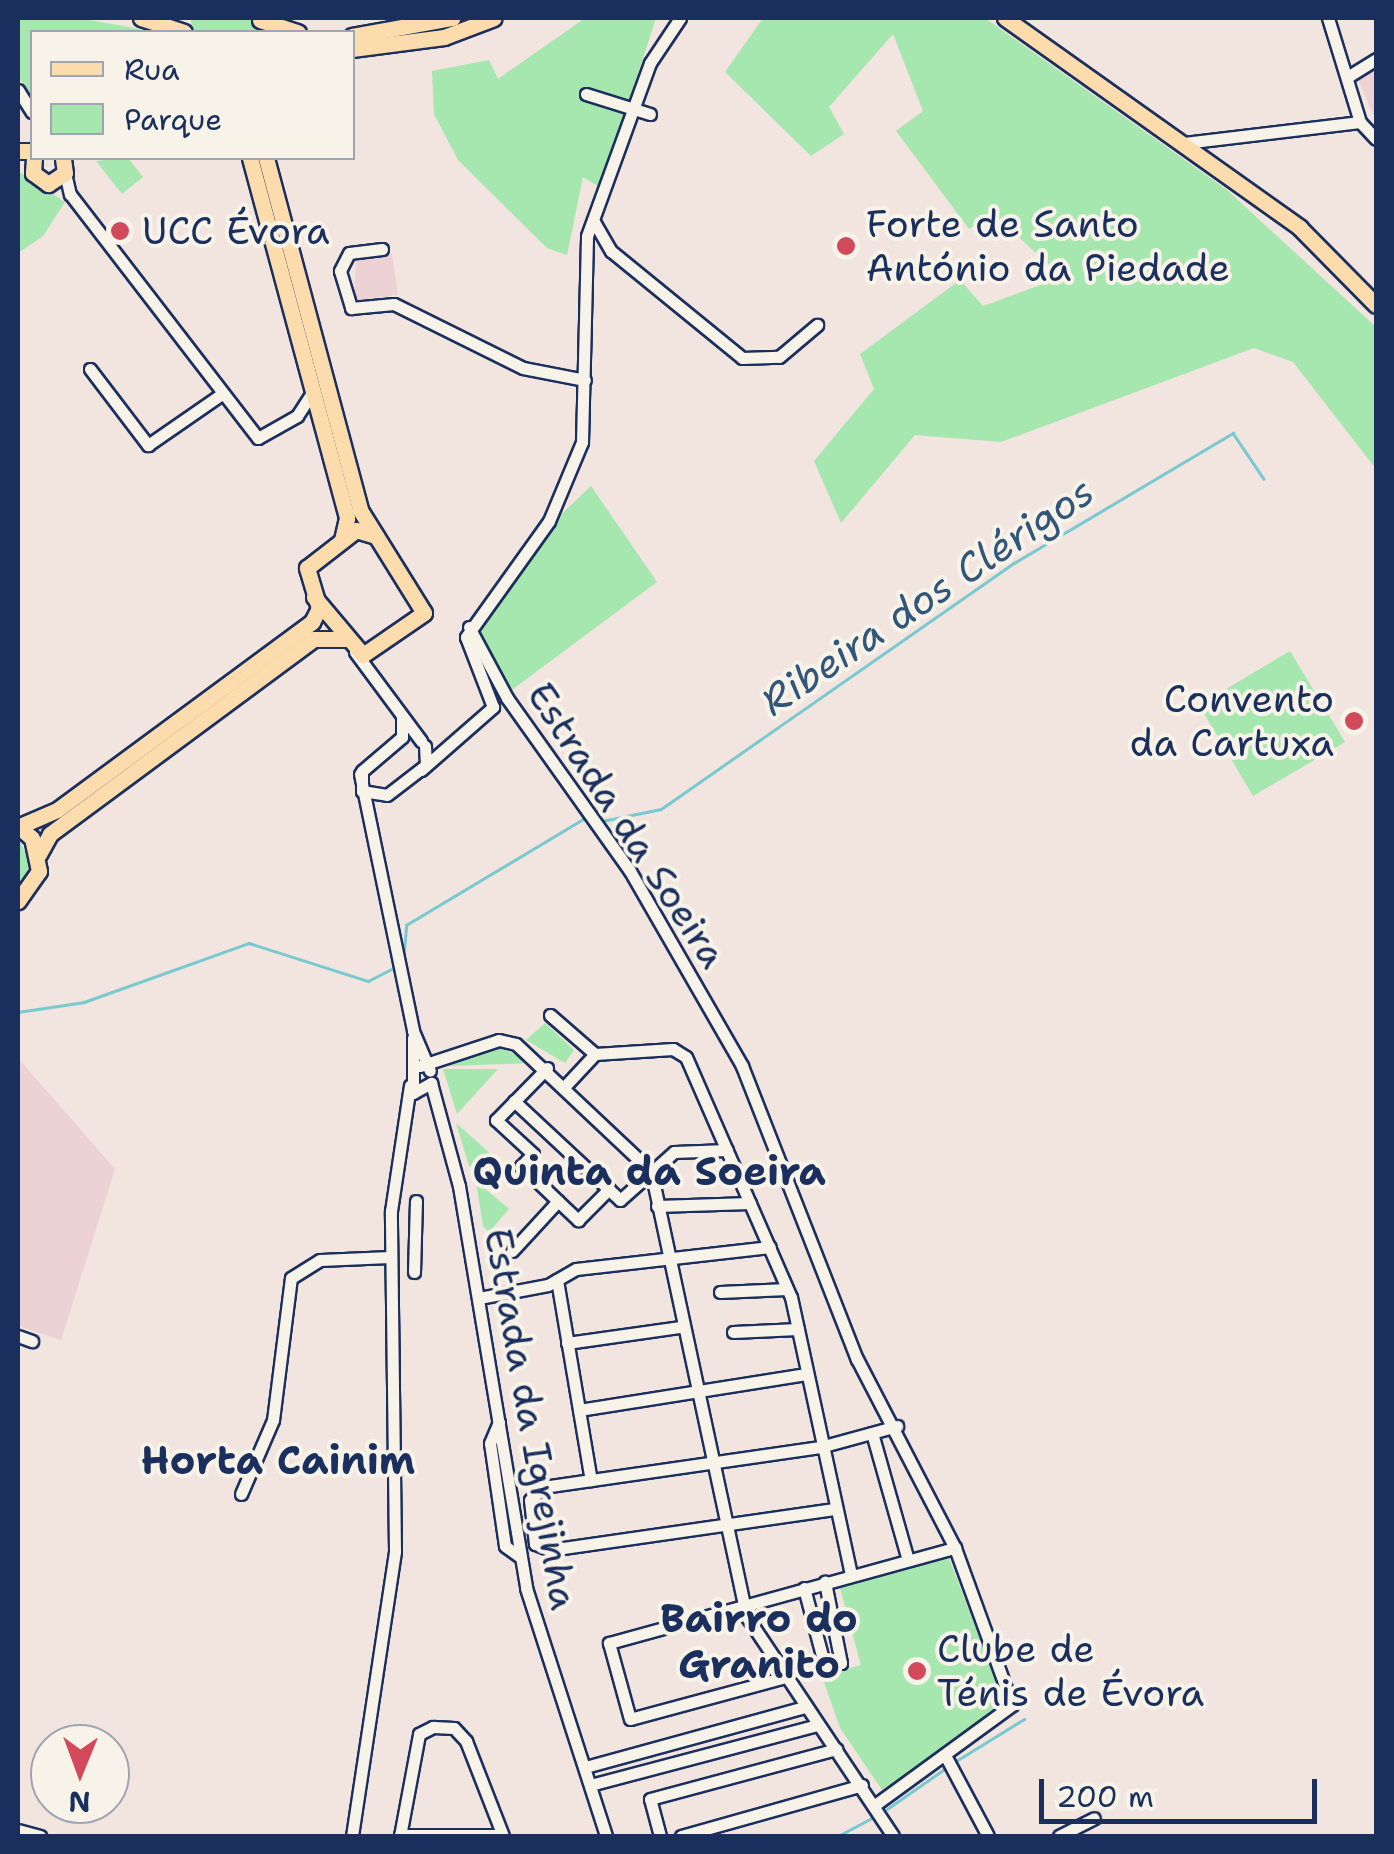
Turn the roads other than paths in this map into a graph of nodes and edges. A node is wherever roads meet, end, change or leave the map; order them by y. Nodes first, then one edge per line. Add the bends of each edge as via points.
1 (141, 18) edge
2 (452, 18) edge
3 (680, 18) edge
4 (1005, 18) edge
5 (1328, 18) edge
6 (490, 19) edge
7 (261, 23) edge
8 (178, 30) edge
9 (290, 30) edge
10 (355, 35) edge
11 (355, 48) edge
12 (1376, 60) edge
13 (1349, 76) junction
14 (586, 94) dead end
15 (632, 108) junction
16 (650, 114) dead end
17 (1360, 122) junction
18 (1376, 139) edge
19 (1225, 140) junction
20 (1184, 143) junction
21 (1204, 155) junction
22 (33, 160) edge
23 (251, 160) edge
24 (267, 160) edge
25 (18, 162) edge
26 (68, 164) edge
27 (48, 184) junction
28 (70, 194) junction
29 (593, 220) junction
30 (382, 249) dead end
31 (611, 251) junction
32 (587, 267) junction
33 (1376, 305) edge
34 (816, 325) dead end
35 (90, 369) dead end
36 (585, 380) junction
37 (312, 391) junction
38 (223, 393) junction
39 (298, 416) junction
40 (321, 423) junction
41 (376, 536) junction
42 (340, 542) junction
43 (311, 593) junction
44 (469, 628) junction
45 (349, 644) junction
46 (381, 649) junction
47 (376, 680) junction
48 (402, 717) junction
49 (397, 741) junction
50 (423, 743) junction
51 (450, 749) junction
52 (422, 770) junction
53 (360, 774) junction
54 (388, 795) junction
55 (367, 822) junction
56 (18, 826) edge
57 (39, 854) junction
58 (18, 901) edge
59 (550, 1014) dead end
60 (596, 1054) junction
61 (547, 1068) junction
62 (422, 1073) junction
63 (566, 1085) junction
64 (421, 1096) junction
65 (514, 1101) junction
66 (408, 1116) junction
67 (442, 1123) junction
68 (727, 1150) junction
69 (651, 1171) junction
70 (608, 1189) junction
71 (416, 1201) dead end
72 (558, 1201) junction
73 (750, 1203) junction
74 (657, 1206) junction
75 (391, 1238) junction
76 (414, 1238) junction
77 (770, 1248) junction
78 (512, 1251) dead end
79 (665, 1254) junction
80 (390, 1256) junction
81 (414, 1272) dead end
82 (556, 1280) junction
83 (788, 1289) junction
84 (720, 1292) dead end
85 (480, 1298) junction
86 (678, 1327) junction
87 (798, 1329) junction
88 (733, 1332) dead end
89 (18, 1336) edge
90 (32, 1341) dead end
91 (567, 1342) junction
92 (806, 1374) junction
93 (693, 1391) junction
94 (579, 1410) junction
95 (897, 1426) junction
96 (872, 1433) junction
97 (820, 1448) junction
98 (712, 1464) junction
99 (591, 1480) junction
100 (240, 1494) dead end
101 (834, 1509) junction
102 (727, 1526) junction
103 (956, 1548) junction
104 (908, 1560) junction
105 (852, 1575) junction
106 (825, 1582) junction
107 (804, 1588) junction
108 (743, 1605) junction
109 (782, 1678) junction
110 (806, 1707) junction
111 (818, 1725) junction
112 (836, 1749) junction
113 (946, 1757) junction
114 (589, 1766) junction
115 (594, 1784) junction
116 (862, 1786) junction
117 (875, 1805) junction
118 (1094, 1818) dead end
119 (18, 1830) edge
120 (40, 1836) edge
121 (352, 1836) edge
122 (400, 1836) edge
123 (502, 1836) edge
124 (606, 1836) edge
125 (660, 1836) edge
126 (681, 1836) edge
127 (893, 1836) edge
128 (988, 1836) edge
129 (1059, 1836) edge

1 - 8 main road
2 - 10 main road
3 - 15 street
4 - 20 main road
5 - 13 street
6 - 11 main road
7 - 9 main road
12 - 13 street
13 - 17 street
14 - 15 street
15 - 16 street
15 - 29 street
17 - 18 street
17 - 19 street
19 - 20 street
19 - 21 street
20 - 21 main road
21 - 33 main road via 1300,228
22 - 25 main road
22 - 27 main road
23 - 37 main road
24 - 41 main road via 360,510
26 - 27 main road
26 - 28 street
27 - 28 street
28 - 38 street
29 - 31 street
29 - 32 street
30 - 36 street via 350,253 340,271 351,308 394,304 508,362
31 - 32 street
31 - 34 street via 742,358 779,357
32 - 36 street
35 - 38 street via 148,445
36 - 44 street via 570,477
37 - 39 street
37 - 40 main road
38 - 39 street via 258,438
39 - 40 street
40 - 42 main road via 348,523
41 - 42 main road via 362,529
41 - 46 main road via 424,609
42 - 43 main road via 308,568
43 - 45 main road
43 - 56 main road via 312,622 57,810
44 - 51 street via 468,660 493,707
44 - 95 street, Estrada da Soeira via 506,698 630,870 742,1066 857,1358
45 - 46 main road
45 - 47 street
45 - 57 main road via 314,639 50,834
46 - 47 street
47 - 48 street
48 - 49 street
48 - 50 street
49 - 50 street
49 - 53 street
50 - 51 street
50 - 52 street
51 - 52 street
52 - 54 street
53 - 54 street via 366,794
53 - 55 street
54 - 55 street
55 - 62 street
56 - 57 main road
57 - 58 main road via 33,887
59 - 60 street
60 - 63 street
60 - 68 street via 680,1052
61 - 62 street via 498,1040
61 - 63 street
61 - 65 street
62 - 64 street
62 - 66 street
62 - 67 street, Estrada da Igrejinha
63 - 69 street
64 - 66 street
64 - 67 street
65 - 70 street
65 - 72 street via 496,1120 533,1154 521,1166
66 - 75 street
67 - 85 street, Estrada da Igrejinha
68 - 69 street via 674,1152
68 - 73 street
69 - 70 street via 620,1200
69 - 74 street
70 - 72 street via 578,1220
71 - 76 street
72 - 78 street
73 - 74 street
73 - 77 street
74 - 79 street
75 - 76 street
75 - 80 street
76 - 81 street
77 - 79 street
77 - 83 street
79 - 82 street
79 - 86 street
80 - 100 street via 320,1260 291,1278 273,1420
80 - 121 street via 395,1551
82 - 85 street
82 - 91 street
83 - 84 street
83 - 87 street
85 - 114 street, Estrada da Igrejinha via 520,1557
86 - 91 street
86 - 93 street
87 - 88 street
87 - 92 street
89 - 90 street
91 - 94 street
92 - 93 street
92 - 97 street
93 - 94 street
93 - 98 street
94 - 99 street
95 - 96 street
95 - 103 street, Estrada da Soeira
96 - 97 street
96 - 104 street
97 - 98 street
97 - 101 street
98 - 99 street
98 - 102 street
99 - 102 street via 533,1491 535,1544 550,1550
101 - 102 street
101 - 105 street
102 - 108 street
103 - 104 street
103 - 113 street, Estrada da Soeira via 1012,1705
104 - 105 street
105 - 106 street
106 - 107 street
106 - 107 street via 840,1663 824,1662
107 - 108 street
108 - 109 street
108 - 109 street via 609,1643 630,1719
109 - 110 street
110 - 111 street
110 - 114 street
111 - 112 street
111 - 115 street
112 - 116 street
112 - 125 street via 650,1800
113 - 117 street
113 - 128 street
114 - 115 street, Estrada da Igrejinha
115 - 124 street, Estrada da Igrejinha
116 - 117 street
116 - 126 street
117 - 127 street
118 - 129 street
119 - 120 street
122 - 123 street
122 - 123 street via 419,1734 433,1727 454,1728 466,1741

